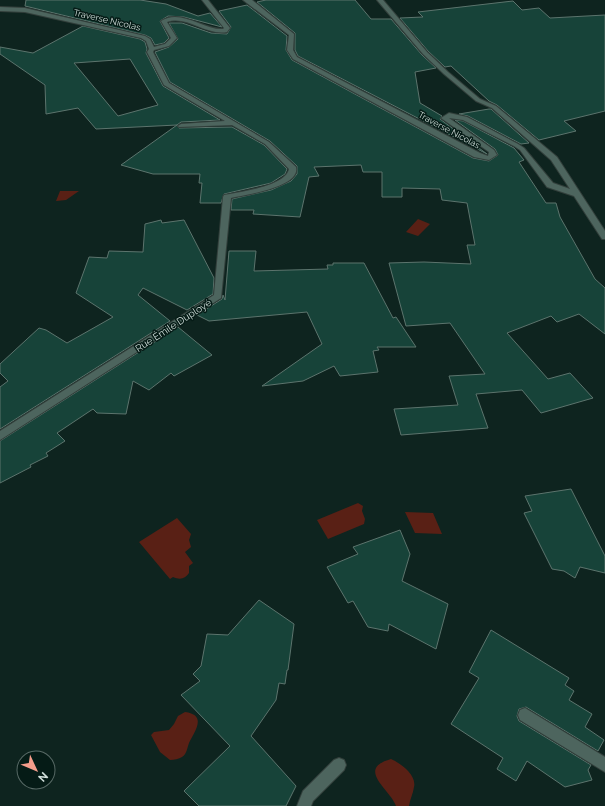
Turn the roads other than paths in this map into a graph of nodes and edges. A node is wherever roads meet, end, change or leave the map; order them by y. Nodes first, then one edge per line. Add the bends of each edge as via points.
1 (204, 0) edge
2 (249, 0) edge
3 (380, 0) edge
4 (0, 9) edge
5 (152, 49) junction
6 (234, 123) junction
7 (181, 126) dead end
8 (577, 194) junction
9 (605, 237) edge
10 (0, 436) edge
11 (525, 715) dead end
12 (339, 765) dead end
13 (605, 765) edge
14 (304, 806) edge

1 - 5 street via 227,28 225,31 215,31 180,18 168,19 164,20 174,38 167,45
2 - 8 street, Traverse Nicolas via 292,35 289,50 295,58 477,155 493,155 492,151 444,118 449,115 465,118 522,149 550,184
3 - 8 street via 425,53 446,73 478,100 494,107 554,159
4 - 5 street, Traverse Nicolas via 25,10 143,37 148,40
5 - 6 street, Rue Émile Duployé via 150,52 166,84
6 - 7 street
6 - 10 street, Rue Émile Duployé via 268,143 293,169 287,180 227,197 218,296
8 - 9 street
11 - 13 street
12 - 14 street via 308,796

